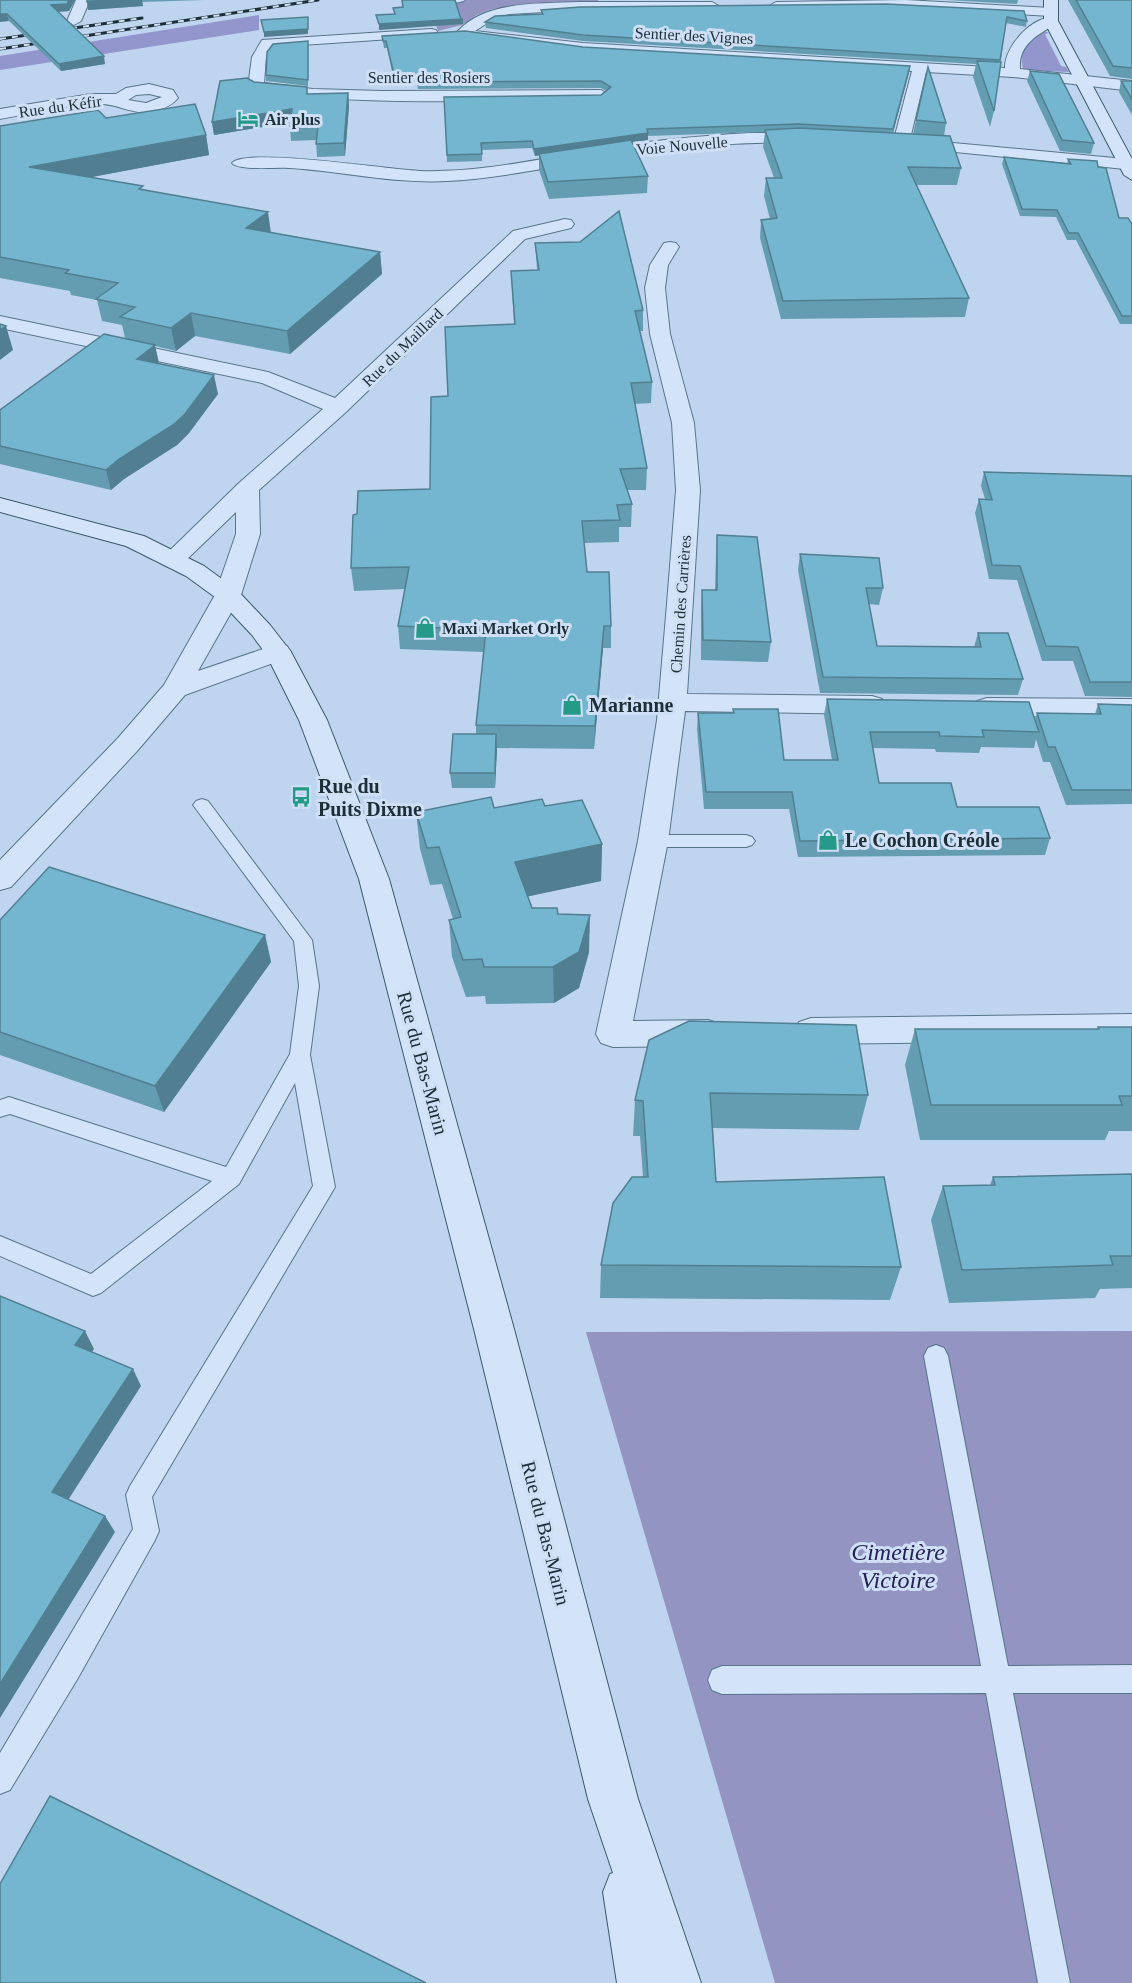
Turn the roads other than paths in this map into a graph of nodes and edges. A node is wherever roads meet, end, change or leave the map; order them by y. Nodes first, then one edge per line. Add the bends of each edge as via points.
1 (83, 0) edge
2 (440, 0) edge
3 (461, 0) edge
4 (720, 6) edge
5 (766, 6) edge
6 (1051, 11) edge
7 (74, 21) dead end
8 (455, 32) junction
9 (920, 68) junction
10 (1013, 73) junction
11 (1083, 81) junction
12 (1132, 86) edge
13 (257, 89) joint
14 (601, 95) edge
15 (120, 99) dead end
16 (0, 114) edge
17 (828, 139) edge
18 (880, 142) edge
19 (901, 143) junction
20 (240, 163) dead end
21 (1130, 169) edge
22 (565, 224) dead end
23 (669, 247) dead end
24 (0, 322) edge
25 (338, 407) junction
26 (247, 488) junction
27 (0, 505) edge
28 (173, 559) junction
29 (228, 595) junction
30 (278, 652) junction
31 (175, 689) junction
32 (673, 702) junction
33 (898, 706) edge
34 (957, 706) edge
35 (1132, 708) edge
36 (202, 805) dead end
37 (654, 841) junction
38 (746, 841) dead end
39 (0, 879) edge
40 (1132, 1027) edge
41 (742, 1032) edge
42 (778, 1032) edge
43 (300, 1055) junction
44 (0, 1109) edge
45 (231, 1178) junction
46 (0, 1246) edge
47 (936, 1356) dead end
48 (1132, 1679) edge
49 (722, 1680) dead end
50 (999, 1680) junction
51 (0, 1780) edge
52 (613, 1799) junction
53 (643, 1983) edge
54 (675, 1983) edge
55 (1054, 1983) edge

1 - 7 street
2 - 3 lane
4 - 8 street via 509,10 490,15 473,28
5 - 6 street via 879,3
6 - 10 street via 1018,42 1012,54
6 - 11 street
8 - 9 street, Sentier des Vignes via 582,47
8 - 13 street, Sentier des Vignes via 267,43 259,57
9 - 10 street, Sentier des Vignes
9 - 19 street
10 - 11 street, Sentier des Vignes
11 - 12 street, Sentier des Vignes
11 - 21 street
13 - 14 street, Sentier des Rosiers via 382,96
15 - 16 street, Rue du Kéfir via 91,99
17 - 20 street, Voie Nouvelle via 781,138 647,147 447,176 266,161
18 - 19 street
19 - 21 street
22 - 25 street, Rue du Maillard via 519,236
23 - 32 street, Chemin des Carrières via 659,265 655,288 660,334 683,423 688,490
24 - 25 street via 268,378
25 - 26 street, Rue du Maillard
26 - 28 street, Rue du Maillard
26 - 29 street via 248,534
27 - 28 street, Rue du Bas-Marin via 96,529
28 - 29 street, Rue du Bas-Marin
29 - 30 street, Rue du Bas-Marin
29 - 31 street
30 - 31 street
30 - 52 street, Rue du Bas-Marin via 313,720 374,879
31 - 39 street
32 - 33 street
32 - 37 street, Chemin des Carrières
34 - 35 street
36 - 43 lane via 303,940 309,986
37 - 38 lane
37 - 41 street, Chemin des Carrières via 613,1034
40 - 42 street
43 - 45 lane
43 - 51 lane via 324,1187 139,1495 146,1531
44 - 45 lane via 9,1105
45 - 46 lane via 93,1287
47 - 50 lane
48 - 50 lane
49 - 50 lane
50 - 55 lane
52 - 53 street, Rue du Bas-Marin
52 - 54 street, Rue du Bas-Marin

